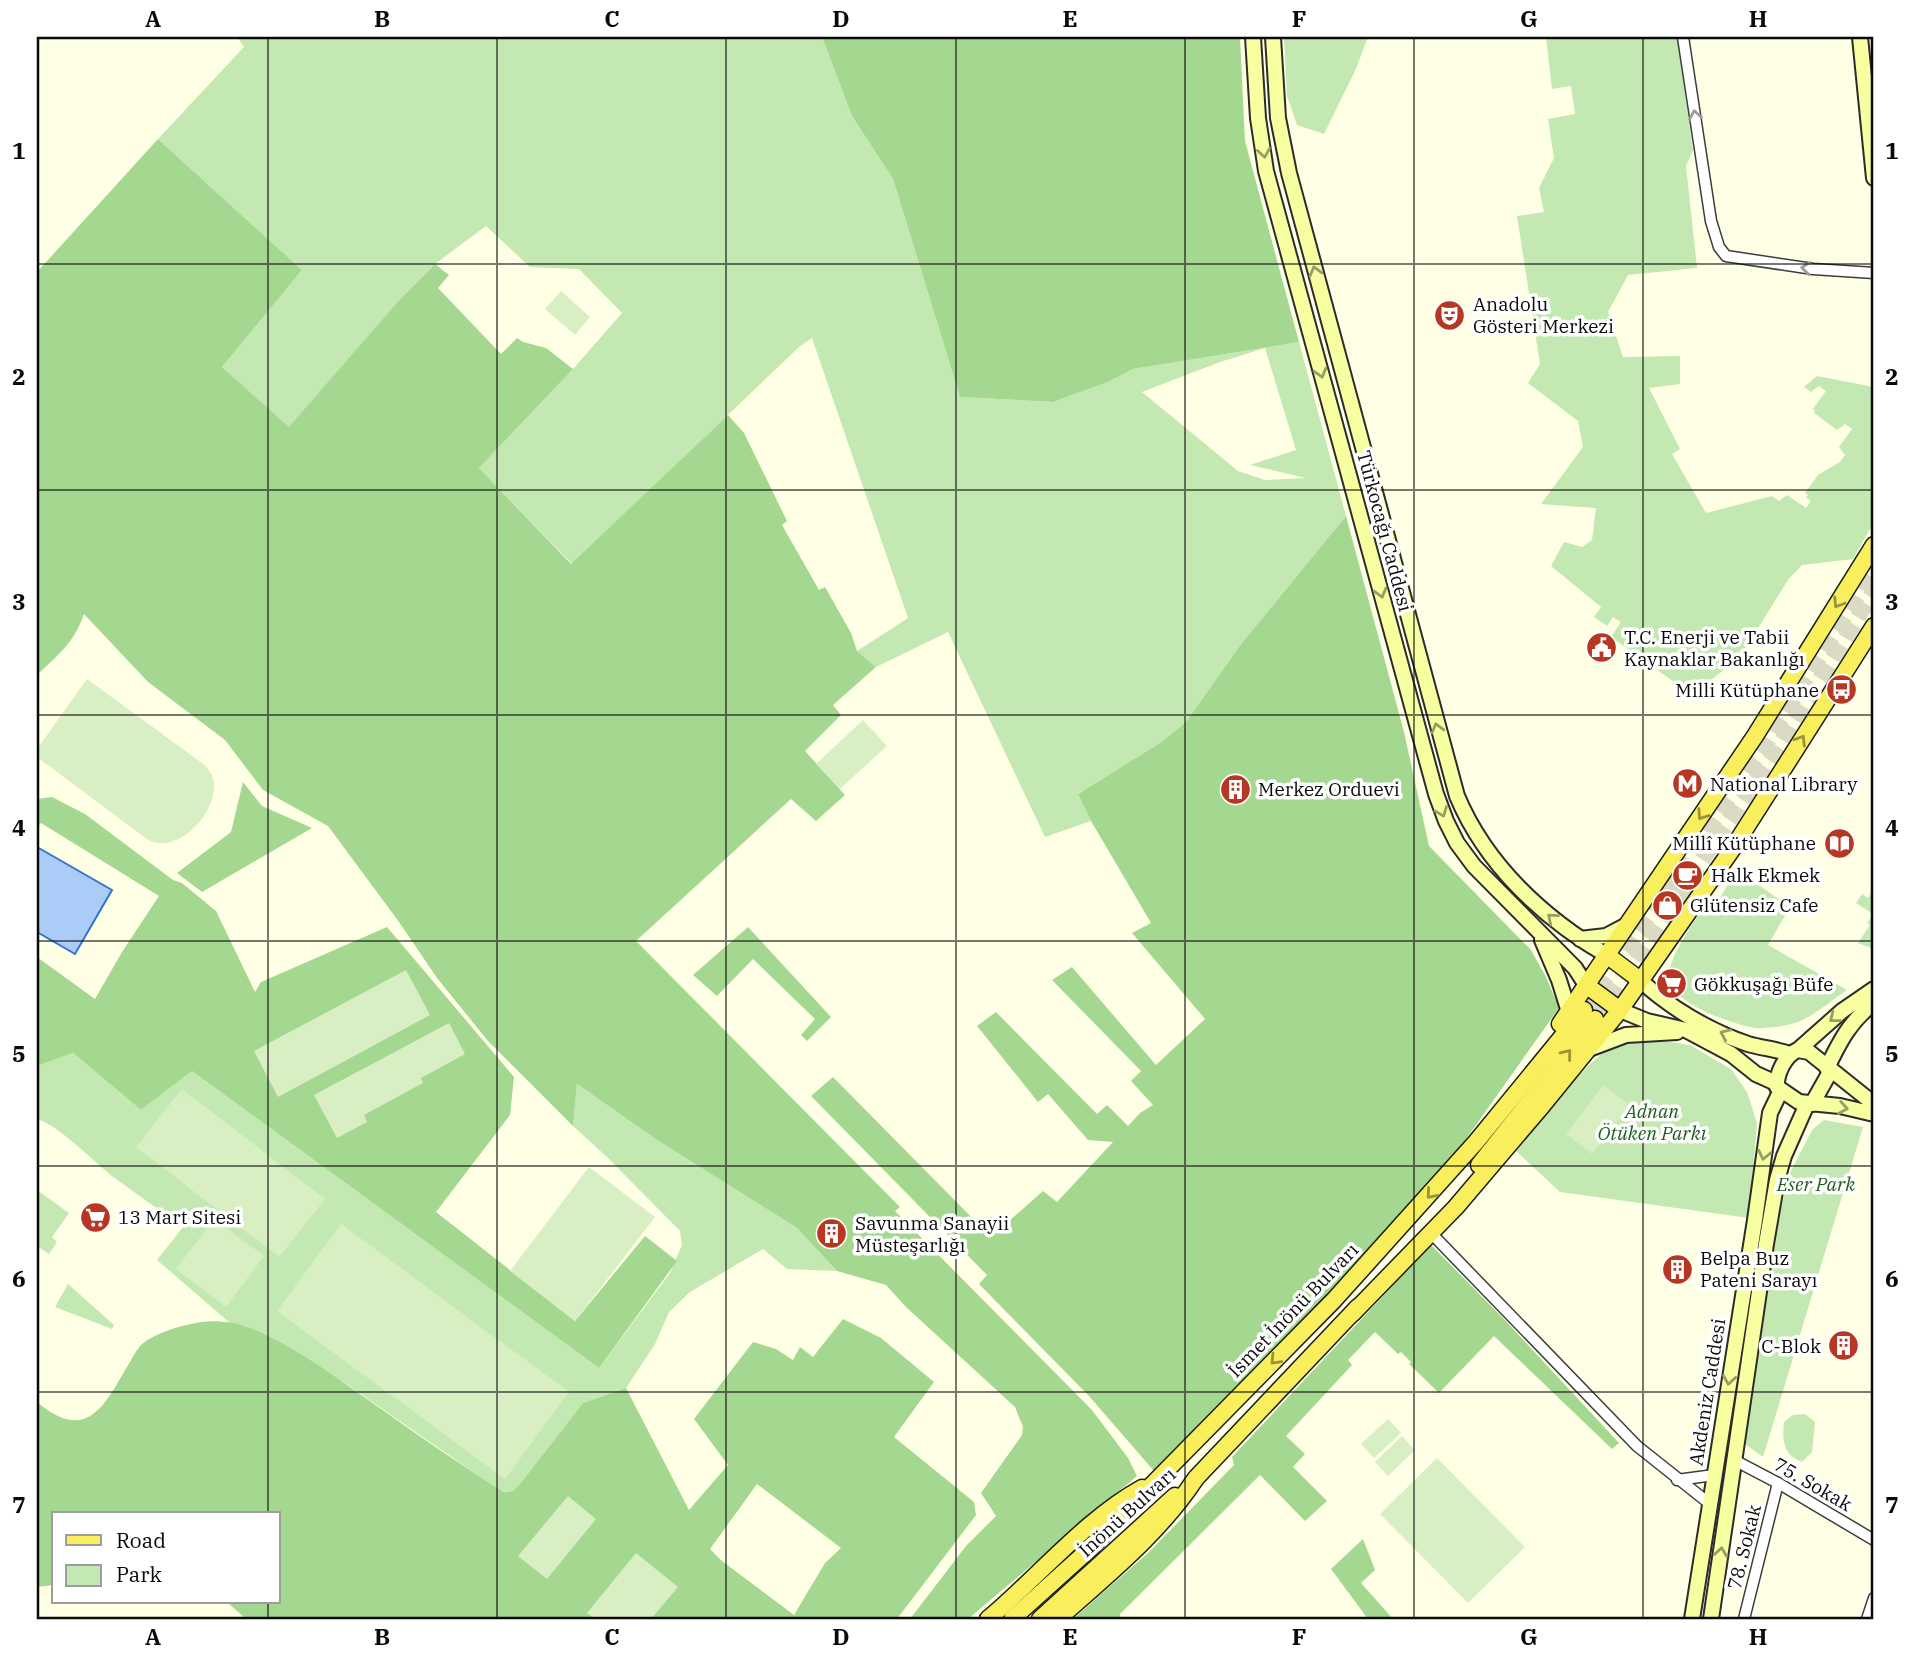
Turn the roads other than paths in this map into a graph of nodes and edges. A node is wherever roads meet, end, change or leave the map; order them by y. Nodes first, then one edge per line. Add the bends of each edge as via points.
1 (1253, 37) edge
2 (1273, 37) edge
3 (1683, 37) edge
4 (1860, 37) edge
5 (1258, 118) junction
6 (1278, 118) junction
7 (1874, 178) edge
8 (1874, 273) edge
9 (1370, 476) junction
10 (1353, 487) junction
11 (1373, 492) junction
12 (1357, 502) junction
13 (1874, 545) edge
14 (1874, 625) edge
15 (1630, 922) junction
16 (1539, 932) junction
17 (1578, 939) junction
18 (1608, 956) junction
19 (1640, 980) junction
20 (1586, 985) junction
21 (1874, 989) edge
22 (1874, 1003) edge
23 (1620, 1010) junction
24 (1582, 1014) junction
25 (1685, 1030) junction
26 (1588, 1050) junction
27 (1794, 1052) junction
28 (1829, 1070) junction
29 (1778, 1087) junction
30 (1810, 1104) junction
31 (1874, 1104) edge
32 (1874, 1114) edge
33 (1430, 1232) junction
34 (1352, 1314) junction
35 (1734, 1460) junction
36 (1714, 1475) junction
37 (1160, 1478) junction
38 (1196, 1479) junction
39 (1677, 1480) junction
40 (1778, 1483) junction
41 (1710, 1504) junction
42 (1874, 1540) edge
43 (1086, 1576) junction
44 (1874, 1598) edge
45 (988, 1619) edge
46 (995, 1619) edge
47 (1012, 1619) edge
48 (1032, 1619) edge
49 (1040, 1619) edge
50 (1058, 1619) edge
51 (1692, 1619) edge
52 (1711, 1619) edge
53 (1744, 1619) edge
54 (1867, 1619) edge

1 - 5 main road, Türkocağı Caddesi
2 - 6 main road, Türkocağı Caddesi
8 -> 3 street via 1740,260 1719,247
4 - 7 main road
5 - 6 main road
5 -> 10 main road, Türkocağı Caddesi via 1285,246
9 -> 6 main road, Türkocağı Caddesi
9 - 10 main road
9 - 11 main road, Türkocağı Caddesi
10 - 12 main road, Türkocağı Caddesi
11 - 12 main road
17 -> 11 main road, Türkocağı Caddesi via 1503,870 1466,818 1449,774
12 -> 16 main road, Türkocağı Caddesi via 1446,821 1474,866
13 -> 15 main road via 1755,736
19 -> 14 main road via 1733,848
15 - 17 main road via 1606,936
15 - 18 main road
16 - 20 main road, Türkocağı Caddesi via 1576,968
16 - 24 main road via 1559,980
17 - 18 main road, Türkocağı Caddesi
18 - 19 main road
18 - 20 main road
19 - 23 main road
27 -> 19 main road via 1749,1044 1704,1024
20 - 23 main road
20 - 24 main road
21 -> 27 main road
22 - 28 main road via 1845,1031
23 - 25 main road
23 - 26 main road
34 -> 24 main road via 1485,1157
24 -> 37 main road, İsmet İnönü Bulvarı via 1476,1142 1334,1300
25 - 26 main road via 1626,1035
25 - 29 main road via 1746,1063
26 - 33 main road
27 - 28 main road via 1809,1052
27 - 29 main road via 1779,1073
28 - 30 main road
28 - 31 main road
29 - 30 main road
29 -> 36 main road, Akdeniz Caddesi via 1770,1113
30 -> 32 main road
30 - 35 main road, Akdeniz Caddesi via 1777,1180
33 - 34 main road
33 - 39 street via 1618,1428
34 - 38 main road
35 - 40 street, 75. Sokak
52 -> 35 main road, Akdeniz Caddesi
36 - 39 street
36 - 41 main road, Akdeniz Caddesi
37 - 45 main road via 1100,1517
37 - 46 main road
37 - 47 main road, İsmet İnönü Bulvarı
38 - 43 main road, İnönü Bulvarı
38 - 50 main road via 1154,1533
39 - 41 street
40 - 42 street, 75. Sokak
40 - 53 street, 78. Sokak
41 - 51 main road, Akdeniz Caddesi
43 - 48 main road
43 - 49 main road
44 - 54 street

